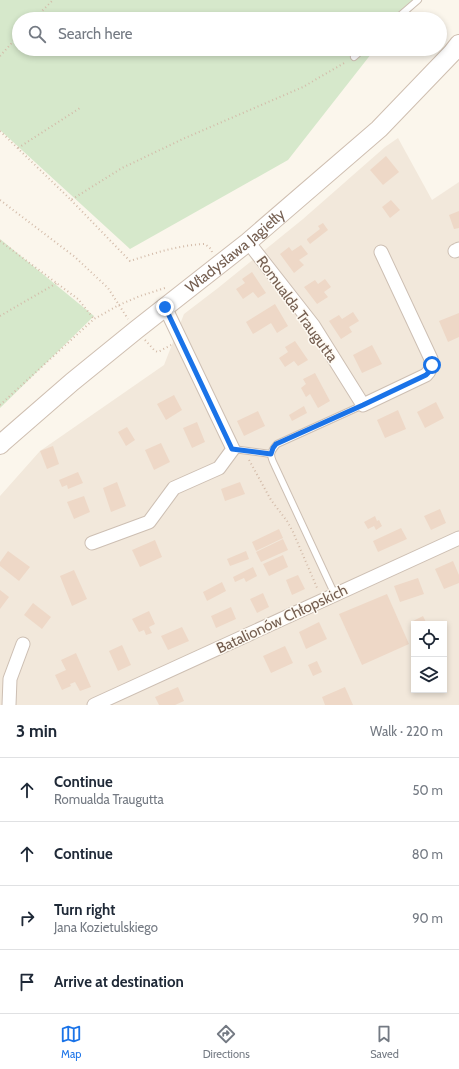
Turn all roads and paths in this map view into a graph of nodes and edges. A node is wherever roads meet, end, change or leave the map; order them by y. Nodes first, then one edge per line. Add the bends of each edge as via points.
1 (53, 0) edge
2 (418, 0) edge
3 (41, 12) edge
4 (404, 12) edge
5 (12, 43) edge
6 (457, 53) edge
7 (0, 56) edge
8 (354, 57) edge
9 (80, 108) dead end
10 (0, 131) edge
11 (18, 148) junction
12 (0, 200) edge
13 (71, 200) junction
14 (0, 240) edge
15 (248, 242) junction
16 (381, 252) dead end
17 (212, 255) dead end
18 (57, 283) junction
19 (170, 286) dead end
20 (120, 305) junction
21 (165, 307) junction
22 (0, 316) edge
23 (94, 319) junction
24 (136, 330) junction
25 (0, 405) edge
26 (363, 405) junction
27 (0, 446) edge
28 (232, 449) junction
29 (271, 454) junction
30 (459, 538) edge
31 (92, 543) dead end
32 (335, 595) junction
33 (22, 644) dead end
34 (102, 703) edge
35 (9, 705) edge

1 - 3 path
2 - 4 lane
5 - 7 path
6 - 15 main road, Władysława Jagiełły via 379,129
8 - 13 path via 303,87 122,168
9 - 11 path
10 - 11 path
11 - 13 path
12 - 20 path via 75,257 108,288
13 - 17 path via 130,261 164,250 196,244 205,244 211,249
14 - 18 path
15 - 21 main road, Władysława Jagiełły
15 - 26 street, Romualda Traugutta via 313,326
16 - 26 street via 432,359 432,365 426,375
18 - 22 path
18 - 23 path via 78,299
19 - 20 path
20 - 23 path
20 - 24 path
21 - 24 main road, Władysława Jagiełły
21 - 28 street
23 - 25 path
24 - 27 main road, Władysława Jagiełły
26 - 29 lane via 276,444
28 - 29 lane
28 - 31 street via 219,468 174,488 149,522
29 - 32 lane
30 - 32 street, Batalionów Chłopskich
32 - 34 street, Batalionów Chłopskich
33 - 35 street via 10,679

